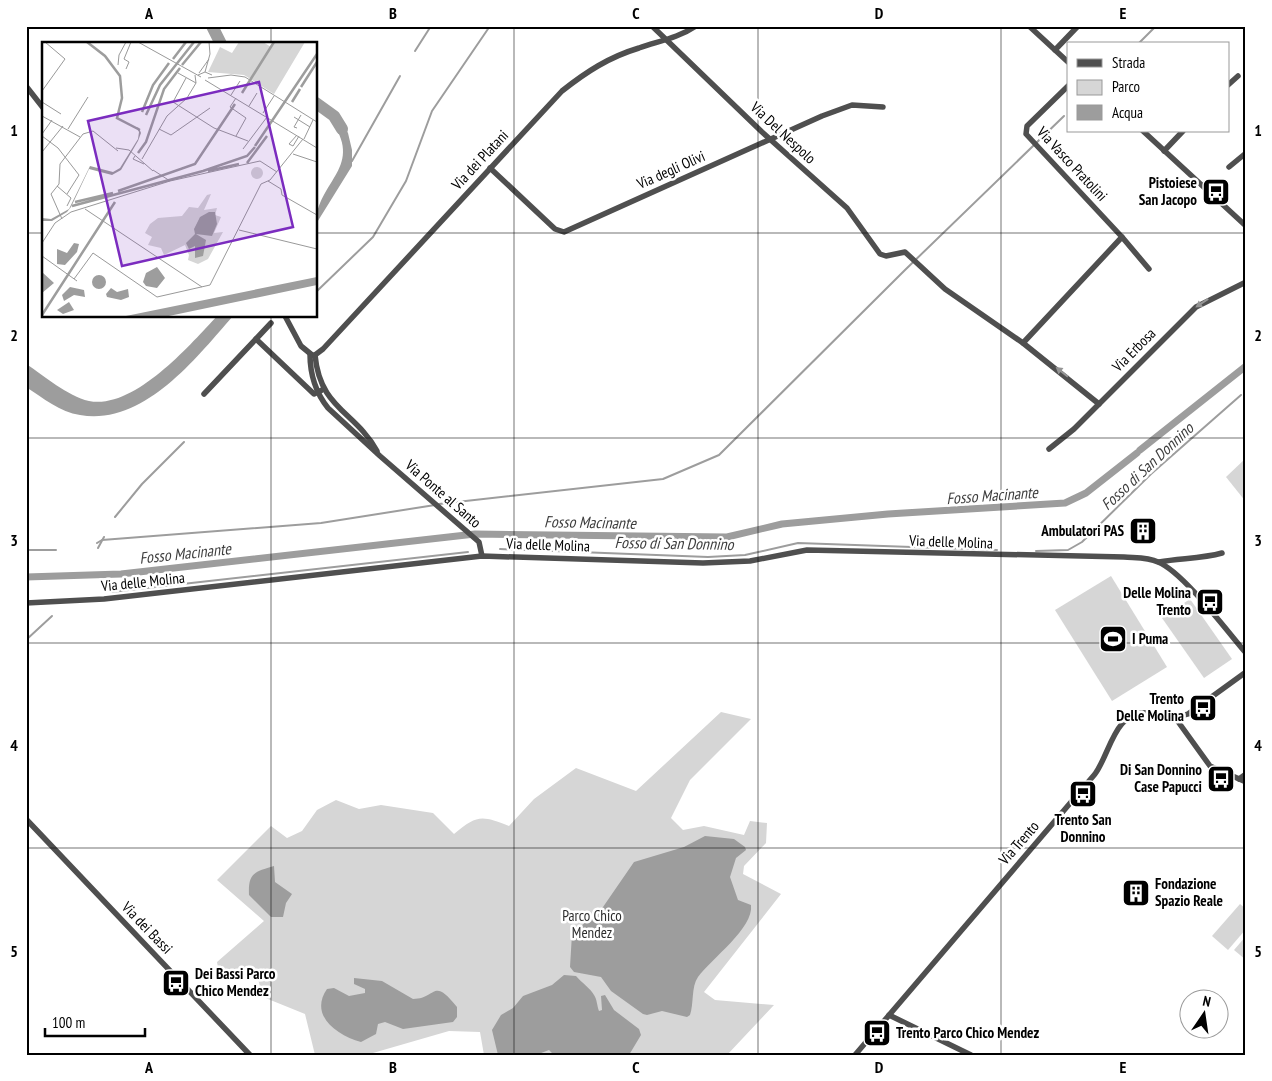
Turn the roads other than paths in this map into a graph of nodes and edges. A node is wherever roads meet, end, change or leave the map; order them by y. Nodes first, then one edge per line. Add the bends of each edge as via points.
1 (652, 26) edge
2 (696, 26) edge
3 (1029, 26) edge
4 (1078, 26) edge
5 (667, 40) junction
6 (1055, 50) junction
7 (1067, 61) edge
8 (1238, 76) dead end
9 (1230, 83) edge
10 (26, 86) edge
11 (1067, 87) edge
12 (42, 106) edge
13 (883, 107) dead end
14 (1144, 132) edge
15 (1182, 132) edge
16 (771, 140) junction
17 (1164, 151) junction
18 (1246, 153) edge
19 (1229, 167) dead end
20 (490, 168) junction
21 (1246, 226) edge
22 (1122, 237) junction
23 (1149, 269) dead end
24 (1246, 282) edge
25 (286, 318) edge
26 (271, 323) dead end
27 (256, 339) junction
28 (1023, 343) junction
29 (312, 355) junction
30 (321, 391) junction
31 (204, 394) dead end
32 (1099, 404) junction
33 (1049, 449) dead end
34 (1222, 553) dead end
35 (482, 556) junction
36 (1159, 562) junction
37 (26, 603) edge
38 (1246, 653) edge
39 (1246, 672) edge
40 (1174, 716) junction
41 (1246, 774) edge
42 (1239, 779) junction
43 (1246, 782) edge
44 (26, 819) edge
45 (889, 1014) junction
46 (250, 1055) edge
47 (855, 1055) edge
48 (971, 1055) edge

1 - 5 street, Via Del Nespolo
2 - 5 street, Via dei Platani
3 - 6 street
4 - 6 street
5 - 16 street, Via Del Nespolo
5 - 20 street, Via dei Platani via 638,48 583,74 559,94
6 - 7 street
8 - 9 street
10 - 12 street
11 - 22 street, Via Vasco Pratolini via 1027,126 1026,134
13 - 16 street, Via degli Olivi via 863,104 846,107
14 - 17 street
15 - 17 street
16 - 20 street, Via degli Olivi via 561,232
16 - 28 street, Via Del Nespolo via 850,211 875,249 885,256 902,251 906,253 951,294
17 - 21 street
18 - 19 street
20 - 29 street, Via dei Platani via 323,349
22 - 23 street, Via Vasco Pratolini
22 - 28 street
24 -> 32 street, Via Erbosa via 1196,307
25 - 29 street via 301,346
26 - 27 street
27 - 30 street, Via Ponte al Santo via 314,394
27 - 31 street
32 -> 28 street
29 - 30 street, Via Ponte al Santo
30 - 35 street, Via Ponte al Santo via 369,437 380,456 474,538 481,546
32 - 33 street, Via Erbosa
34 - 36 street, Via delle Molina
35 - 36 street, Via delle Molina via 703,564 750,561 808,550 1124,557
35 - 37 street, Via delle Molina via 104,599
36 - 38 street via 1206,606
39 - 40 street, Via Trento via 1188,714
40 - 42 street via 1210,766
40 - 45 street, Via Trento via 1140,713 1122,722 1095,774
41 - 42 street
42 - 43 street
44 - 46 street, Via dei Bassi
45 - 47 street, Via Trento
45 - 48 street

